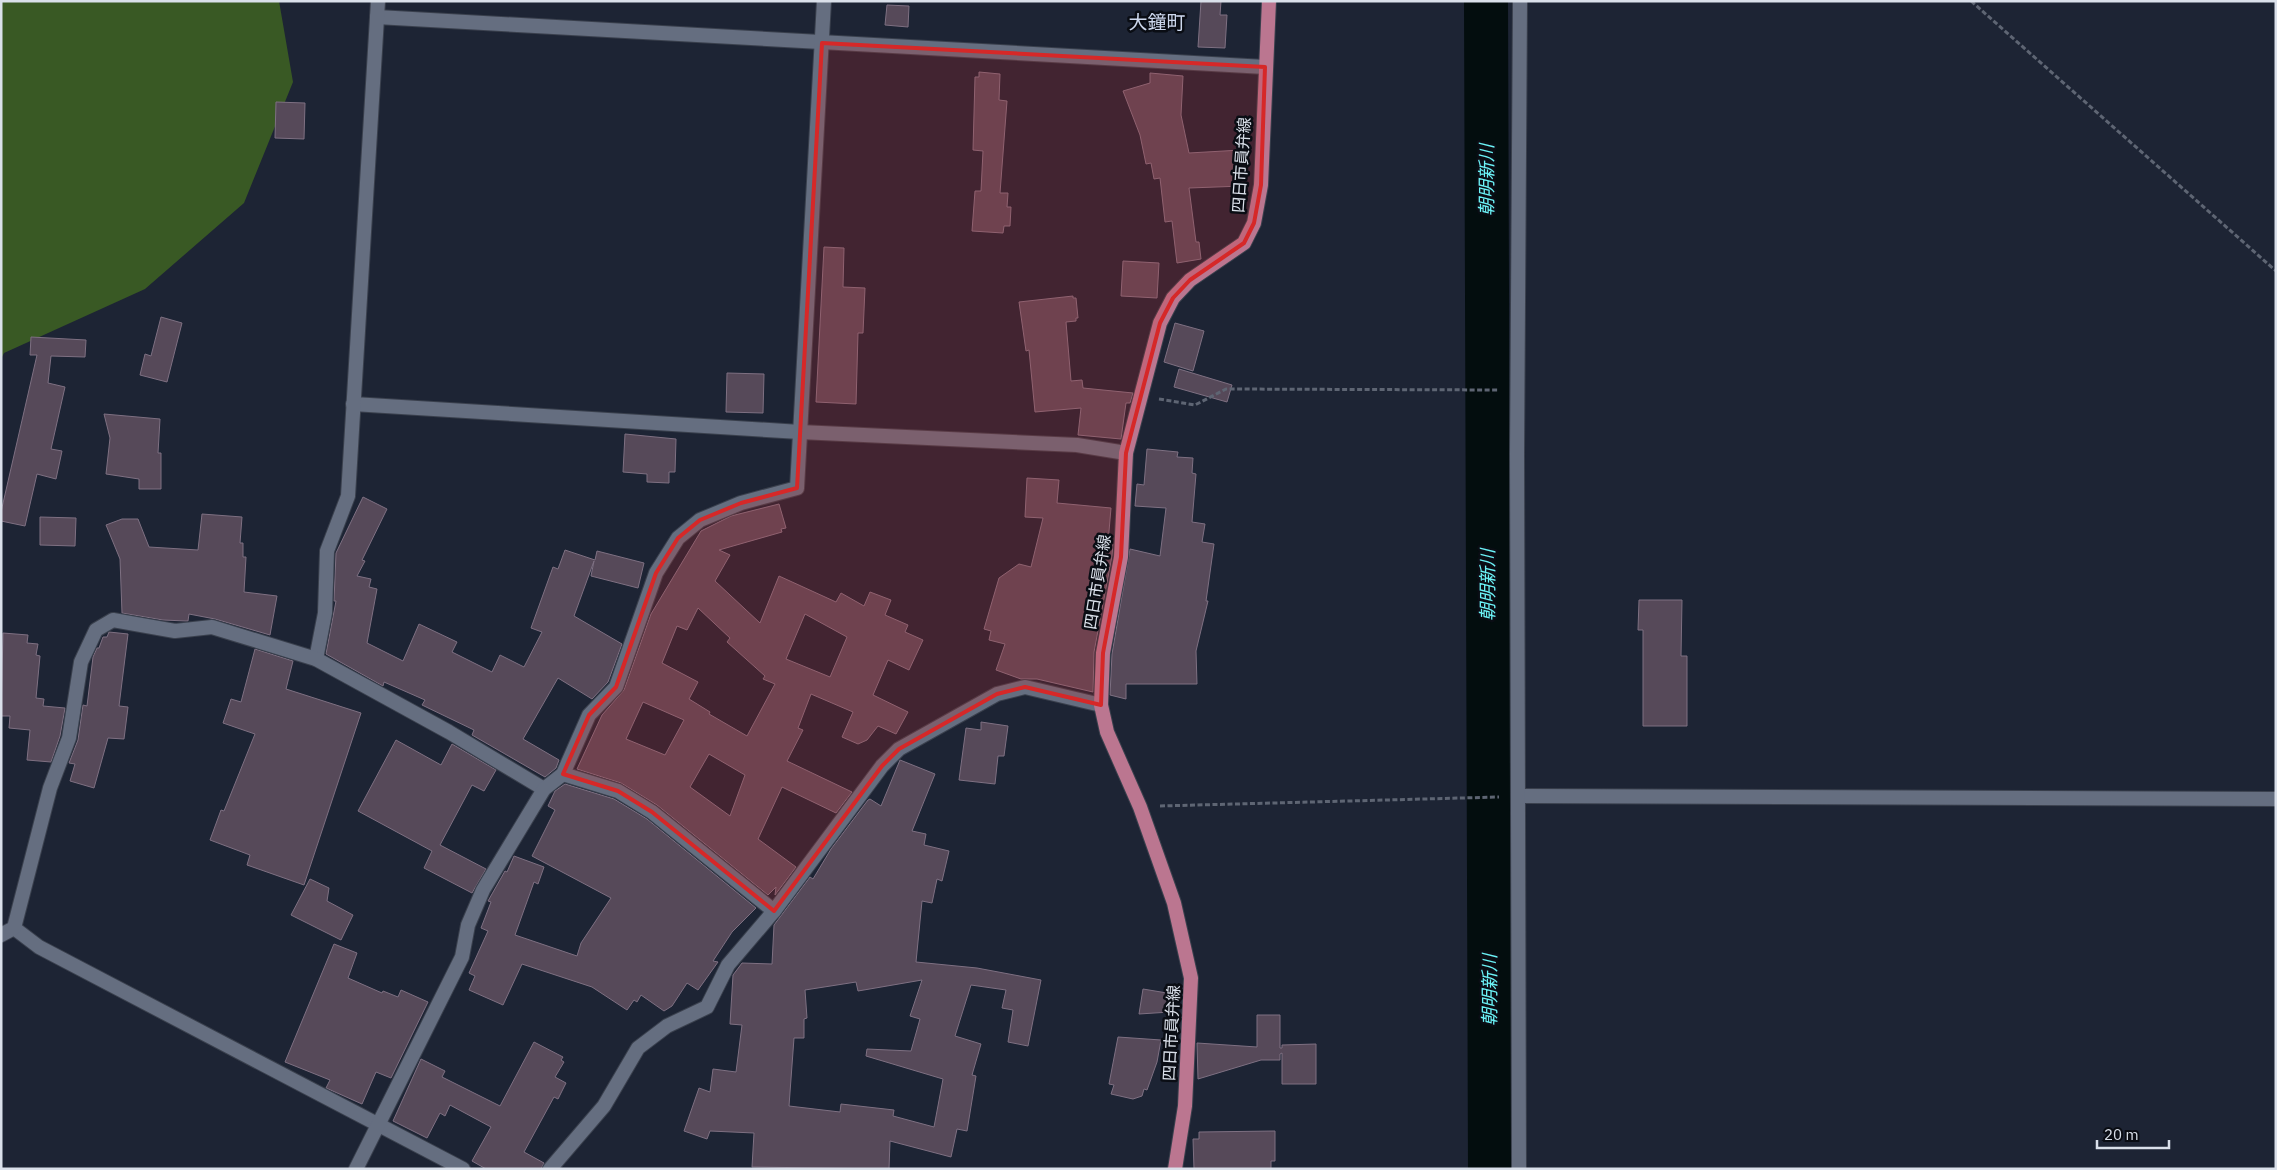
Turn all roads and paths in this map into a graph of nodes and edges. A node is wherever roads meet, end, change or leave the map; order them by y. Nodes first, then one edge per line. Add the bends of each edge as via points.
1 (378, 1) edge
2 (824, 1) edge
3 (1269, 1) edge
4 (1520, 1) edge
5 (1971, 1) edge
6 (377, 17) junction
7 (822, 43) junction
8 (1264, 67) junction
9 (2276, 271) edge
10 (1501, 390) dead end
11 (1142, 397) junction
12 (353, 404) junction
13 (800, 432) junction
14 (1126, 452) junction
15 (316, 659) junction
16 (1101, 705) junction
17 (564, 774) junction
18 (544, 789) junction
19 (1498, 796) dead end
20 (1518, 796) junction
21 (2276, 799) edge
22 (1140, 807) junction
23 (774, 911) junction
24 (14, 928) junction
25 (1, 935) edge
26 (379, 1125) junction
27 (356, 1169) edge
28 (463, 1169) edge
29 (550, 1169) edge
30 (1175, 1169) edge
31 (1519, 1169) edge

1 - 6 street
2 - 7 street
3 - 8 main road, 四日市員弁線
4 - 20 street
5 - 9 path
6 - 7 street
6 - 12 street
7 - 8 street
7 - 13 street
8 - 11 main road, 四日市員弁線 via 1261,185 1254,223 1244,243 1190,280 1173,298 1160,323
10 - 11 path via 1226,389 1196,405
11 - 14 main road, 四日市員弁線
12 - 13 street
12 - 15 street via 348,496 327,551 325,613
13 - 14 street via 1077,445
13 - 17 street via 797,488 733,506 700,520 678,538 656,573 616,687 590,715
14 - 16 main road, 四日市員弁線 via 1122,557 1102,654
15 - 18 street
15 - 24 street via 212,627 175,631 113,620 96,630 81,662 69,738 50,788
16 - 22 main road, 四日市員弁線 via 1107,732
16 - 23 street via 1025,687 997,694 899,749 882,766
17 - 18 street
17 - 23 street via 618,791 652,812
18 - 26 street via 483,890 468,924 462,956
19 - 22 path
20 - 21 street
20 - 31 street
22 - 30 main road, 四日市員弁線 via 1174,903 1191,978 1185,1106
23 - 29 street via 728,965 707,1007 667,1026 638,1048 604,1106
24 - 25 street
24 - 26 street via 39,946
26 - 27 street
26 - 28 street

